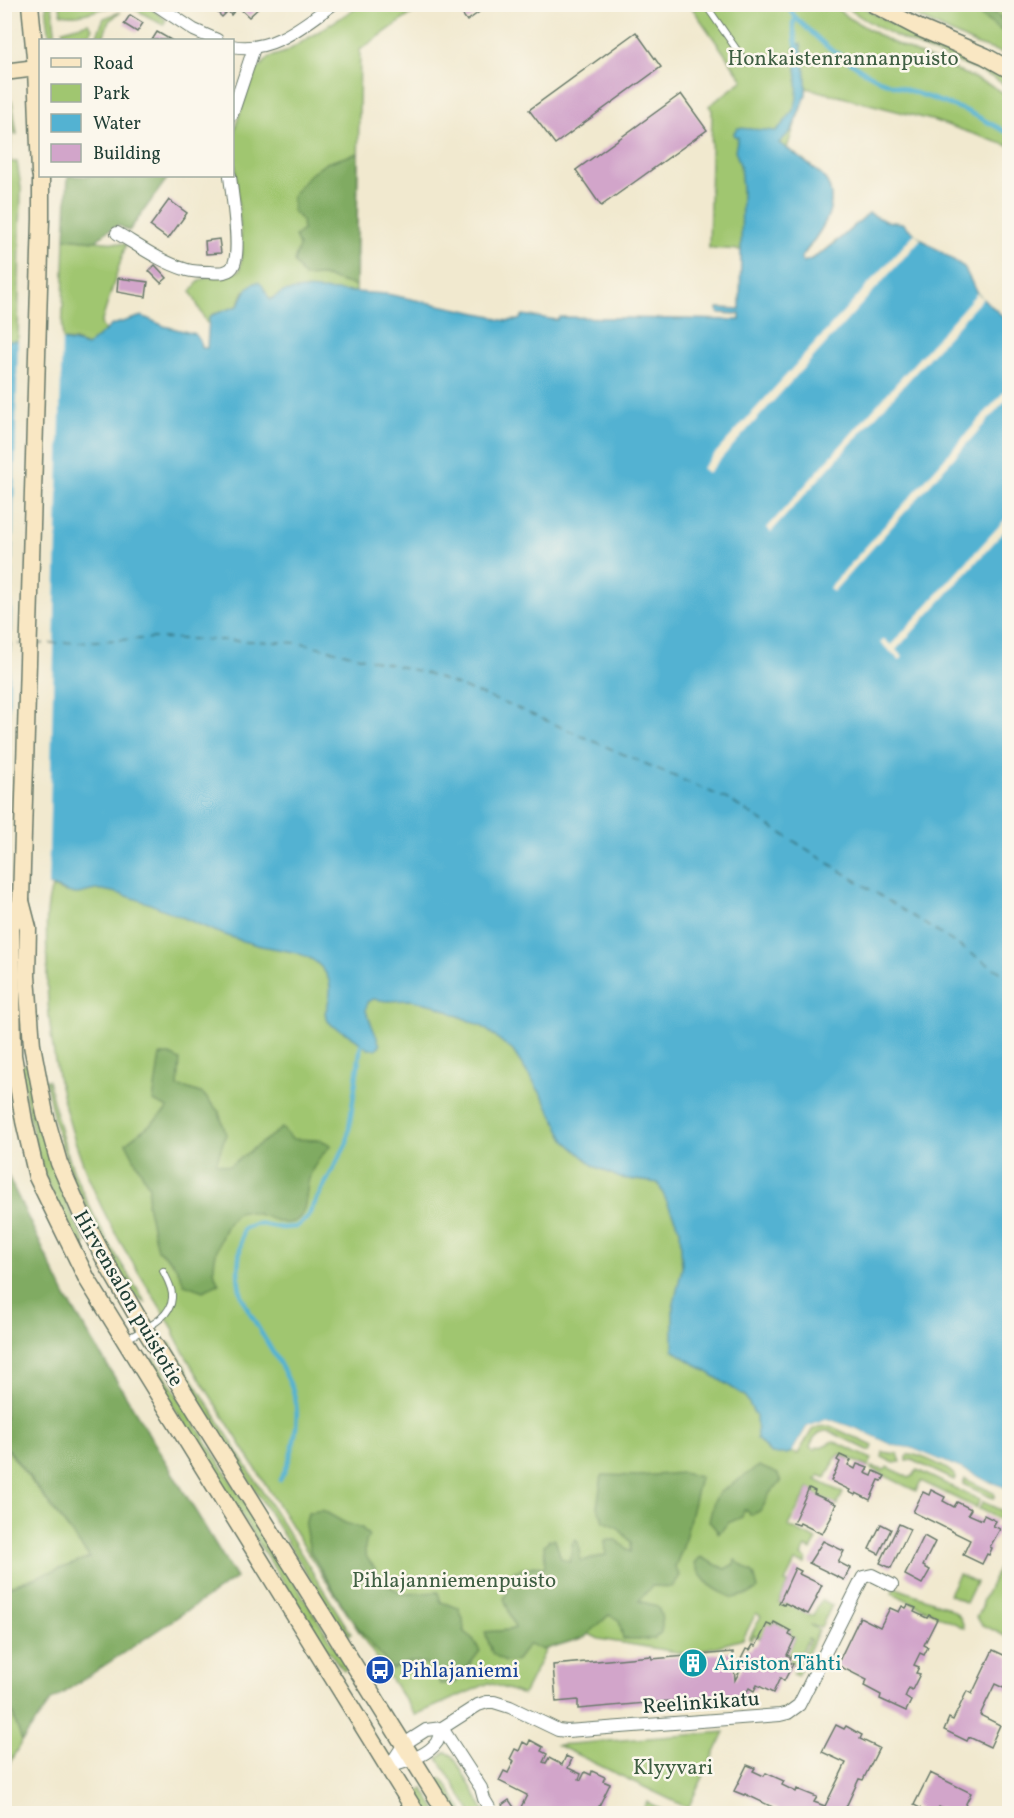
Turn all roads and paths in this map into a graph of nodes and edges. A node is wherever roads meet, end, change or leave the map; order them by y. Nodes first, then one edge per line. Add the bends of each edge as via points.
1 (30, 4) edge
2 (155, 4) edge
3 (333, 4) edge
4 (705, 4) edge
5 (873, 4) edge
6 (215, 39) edge
7 (234, 46) edge
8 (254, 48) junction
9 (746, 63) dead end
10 (36, 68) junction
11 (1010, 70) edge
12 (4, 72) edge
13 (234, 108) edge
14 (39, 132) edge
15 (41, 177) edge
16 (230, 177) edge
17 (117, 233) dead end
18 (21, 901) junction
19 (163, 1271) dead end
20 (144, 1328) junction
21 (124, 1341) junction
22 (892, 1585) dead end
23 (442, 1728) junction
24 (404, 1744) junction
25 (413, 1759) junction
26 (389, 1767) junction
27 (417, 1814) edge
28 (447, 1814) edge
29 (493, 1814) edge

1 - 10 main road
2 - 6 street
3 - 8 street via 296,30
4 - 9 lane
5 - 11 main road
7 - 8 street
8 - 13 street
10 - 12 main road
10 - 14 main road
15 - 18 main road
16 - 17 street via 237,245 235,262 226,272 189,271 165,262
18 - 20 main road, Hirvensalon puistotie via 28,928 32,1045 59,1163 108,1266
18 - 21 main road, Hirvensalon puistotie via 11,928 11,1024 27,1132 38,1177 60,1226
19 - 20 lane via 172,1299 161,1319
20 - 21 lane
20 - 24 main road, Hirvensalon puistotie
21 - 26 main road, Hirvensalon puistotie
22 - 23 street, Reelinkikatu via 872,1575 863,1577 799,1705 788,1713 567,1731 487,1702
23 - 24 street, Reelinkikatu via 426,1730
23 - 25 street, Reelinkikatu via 436,1744
23 - 29 street
24 - 25 main road, Hirvensalon puistotie
24 - 26 street, Reelinkikatu
25 - 26 street, Reelinkikatu
25 - 28 main road, Hirvensalon puistotie
26 - 27 main road, Hirvensalon puistotie

